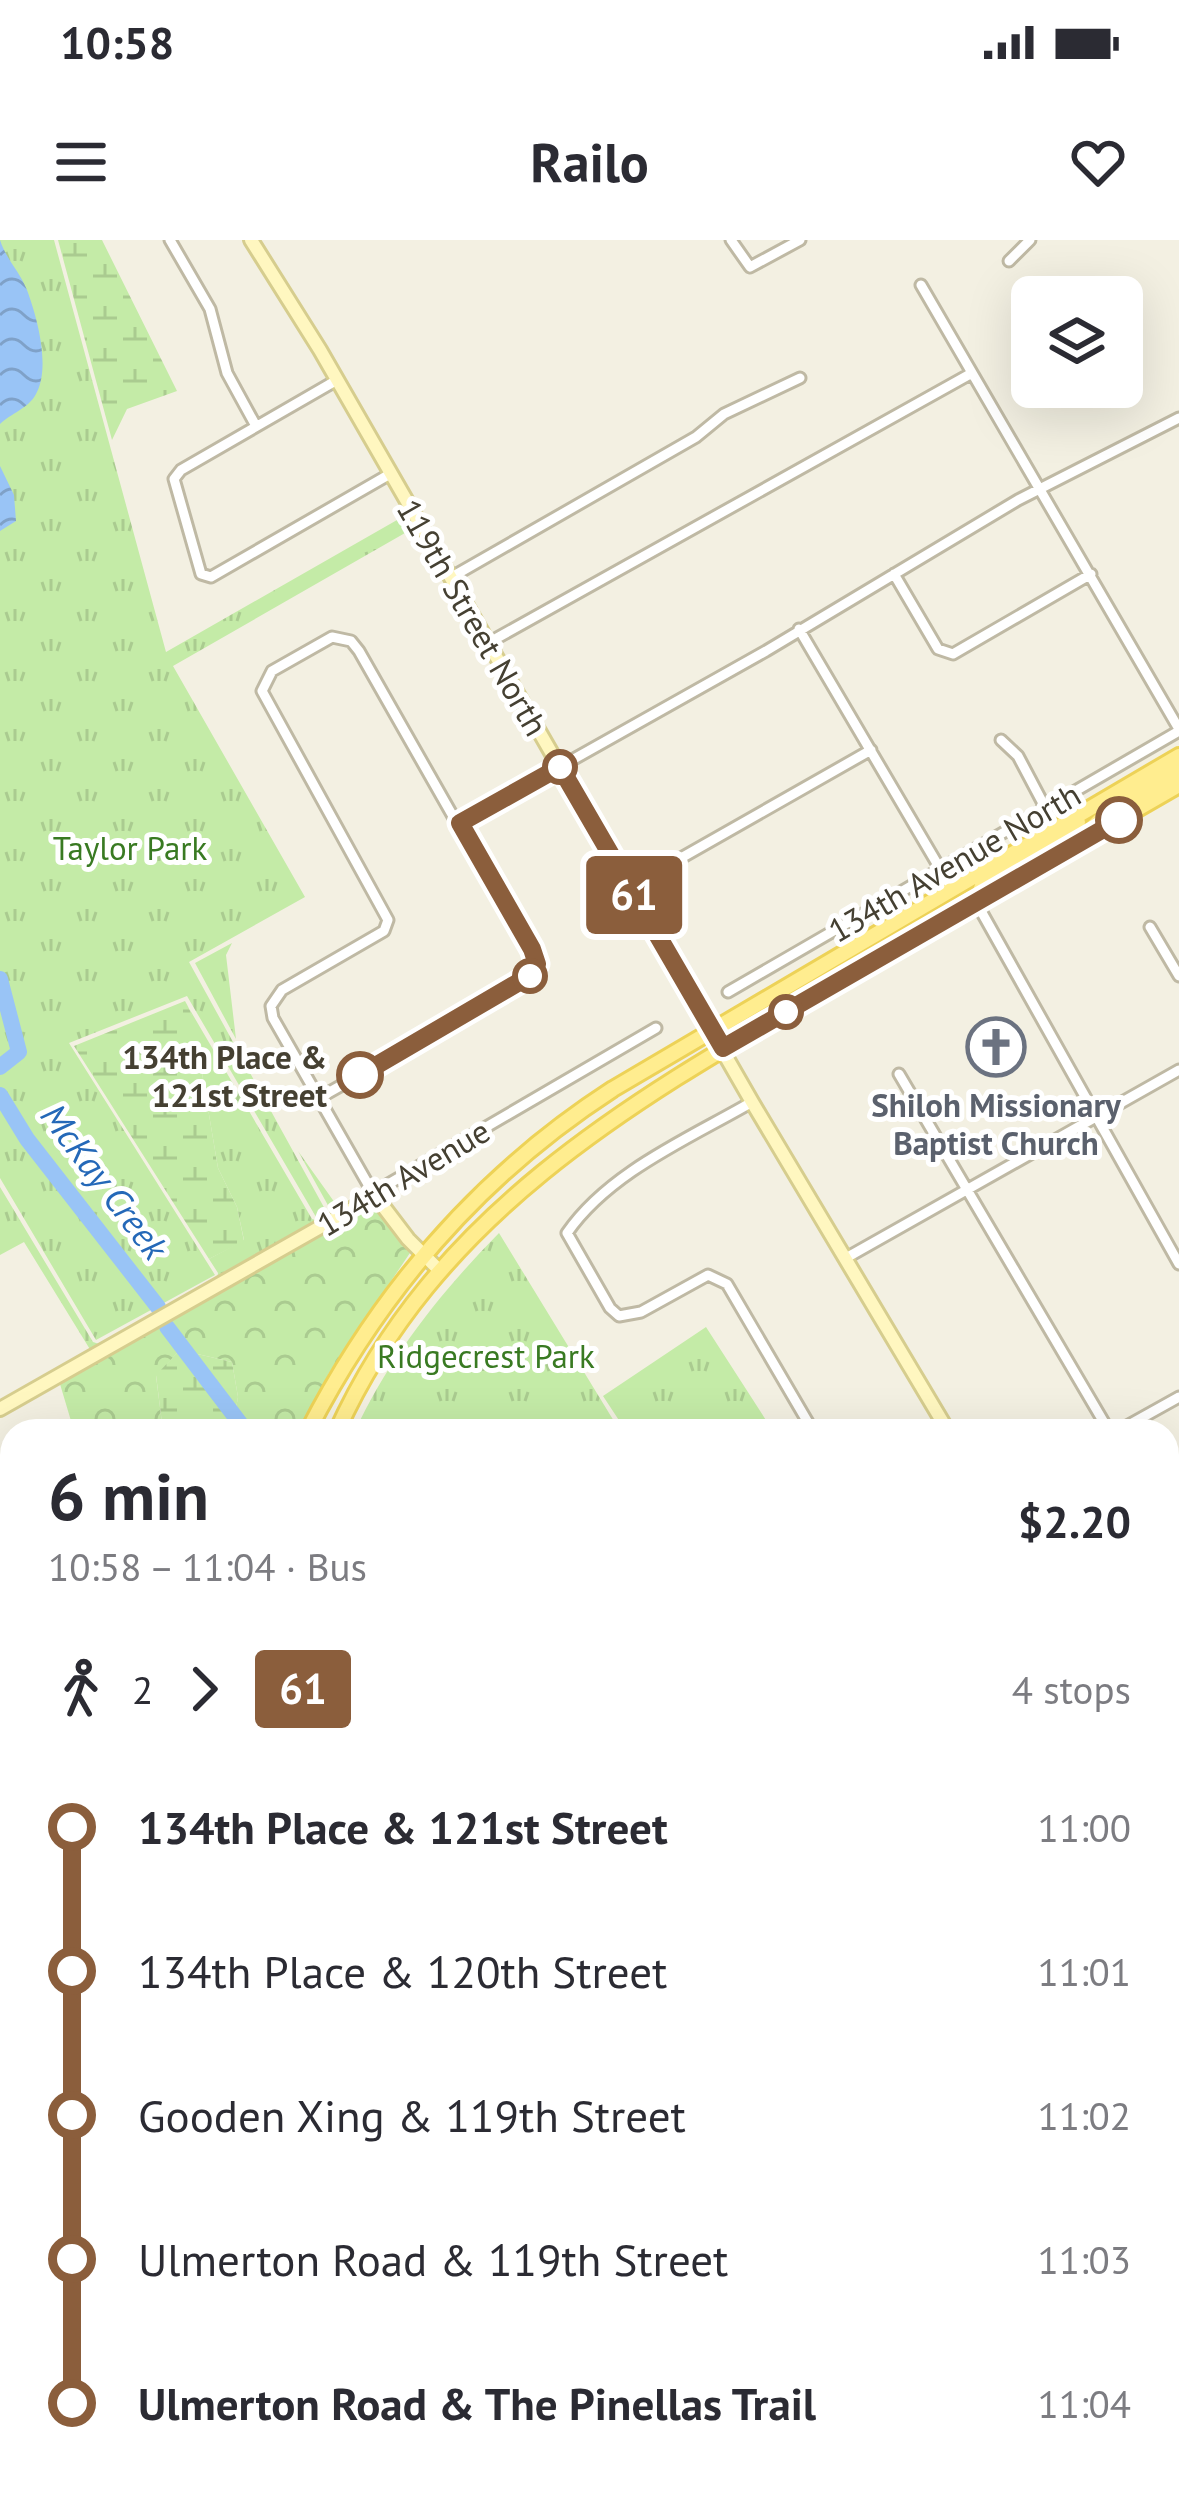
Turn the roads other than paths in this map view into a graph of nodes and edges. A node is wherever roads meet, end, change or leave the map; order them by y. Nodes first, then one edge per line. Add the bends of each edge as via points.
1 (170, 240) edge
2 (251, 240) edge
3 (731, 240) edge
4 (800, 240) edge
5 (1030, 240) edge
6 (1009, 261) dead end
7 (921, 285) dead end
8 (971, 374) junction
9 (800, 378) dead end
10 (337, 380) junction
11 (1179, 418) edge
12 (256, 426) junction
13 (390, 474) junction
14 (1041, 489) junction
15 (894, 574) junction
16 (1091, 574) junction
17 (450, 578) junction
18 (800, 629) junction
19 (488, 643) junction
20 (1179, 730) edge
21 (1001, 740) dead end
22 (871, 750) junction
23 (1179, 756) edge
24 (560, 767) junction
25 (1179, 770) edge
26 (1179, 785) edge
27 (1090, 808) junction
28 (1046, 809) junction
29 (460, 823) junction
30 (1078, 843) junction
31 (942, 870) junction
32 (630, 887) junction
33 (952, 889) junction
34 (976, 902) junction
35 (1150, 927) dead end
36 (1179, 976) edge
37 (728, 992) dead end
38 (656, 1028) dead end
39 (712, 1030) junction
40 (723, 1048) junction
41 (1179, 1070) edge
42 (899, 1074) dead end
43 (319, 1098) junction
44 (752, 1102) junction
45 (1094, 1117) junction
46 (968, 1189) junction
47 (373, 1193) junction
48 (422, 1254) junction
49 (846, 1258) junction
50 (1179, 1264) edge
51 (440, 1270) junction
52 (1179, 1397) edge
53 (0, 1409) edge
54 (315, 1419) edge
55 (343, 1419) edge
56 (806, 1419) edge
57 (941, 1419) edge
58 (1102, 1419) edge
59 (1140, 1419) edge

1 - 12 street via 210,310 227,373
2 - 10 street, 119th Street North
3 - 4 street via 750,267
5 - 6 street
7 - 8 street
8 - 14 street
8 - 19 street
9 - 17 street via 724,414
10 - 12 street
10 - 13 street, 119th Street North
11 - 14 street
12 - 13 street via 174,479 207,578
13 - 17 street, 119th Street North
14 - 15 street
14 - 16 street
15 - 16 street via 938,649 953,653
15 - 18 street
16 - 20 street
17 - 19 street, 119th Street North
18 - 22 street
18 - 24 street
19 - 24 street, 119th Street North
20 - 28 street, 134th Avenue North
21 - 28 street
22 - 31 street
22 - 32 street
23 - 27 main road
24 - 29 street
24 - 32 street, 119th Street North
25 - 30 main road via 1106,814
26 - 30 main road
27 - 33 main road
27 - 34 main road via 1062,837 990,880
28 - 31 street, 134th Avenue North
29 - 43 street via 537,964 531,975
29 - 43 street via 359,650 342,637 265,680 267,703 388,920 384,931 282,990 271,1006
30 - 34 main road
31 - 33 street
31 - 37 street, 134th Avenue North
32 - 39 street, 119th Street North
33 - 39 main road
34 - 40 main road
34 - 45 street
35 - 36 street
38 - 47 street, 134th Avenue
39 - 40 street, 119th Street North
39 - 48 main road via 543,1138
40 - 44 street, 119th Street North
40 - 51 main road via 566,1150
41 - 45 street
42 - 46 street
43 - 47 street
44 - 49 street, 119th Street North
44 - 56 street via 632,1174 567,1233 619,1316 698,1279 727,1284
45 - 46 street
45 - 50 street
46 - 49 street
46 - 58 street
47 - 48 street
47 - 53 street, 134th Avenue
48 - 51 street
48 - 54 main road
49 - 57 street, 119th Street North
51 - 55 main road
52 - 59 street

